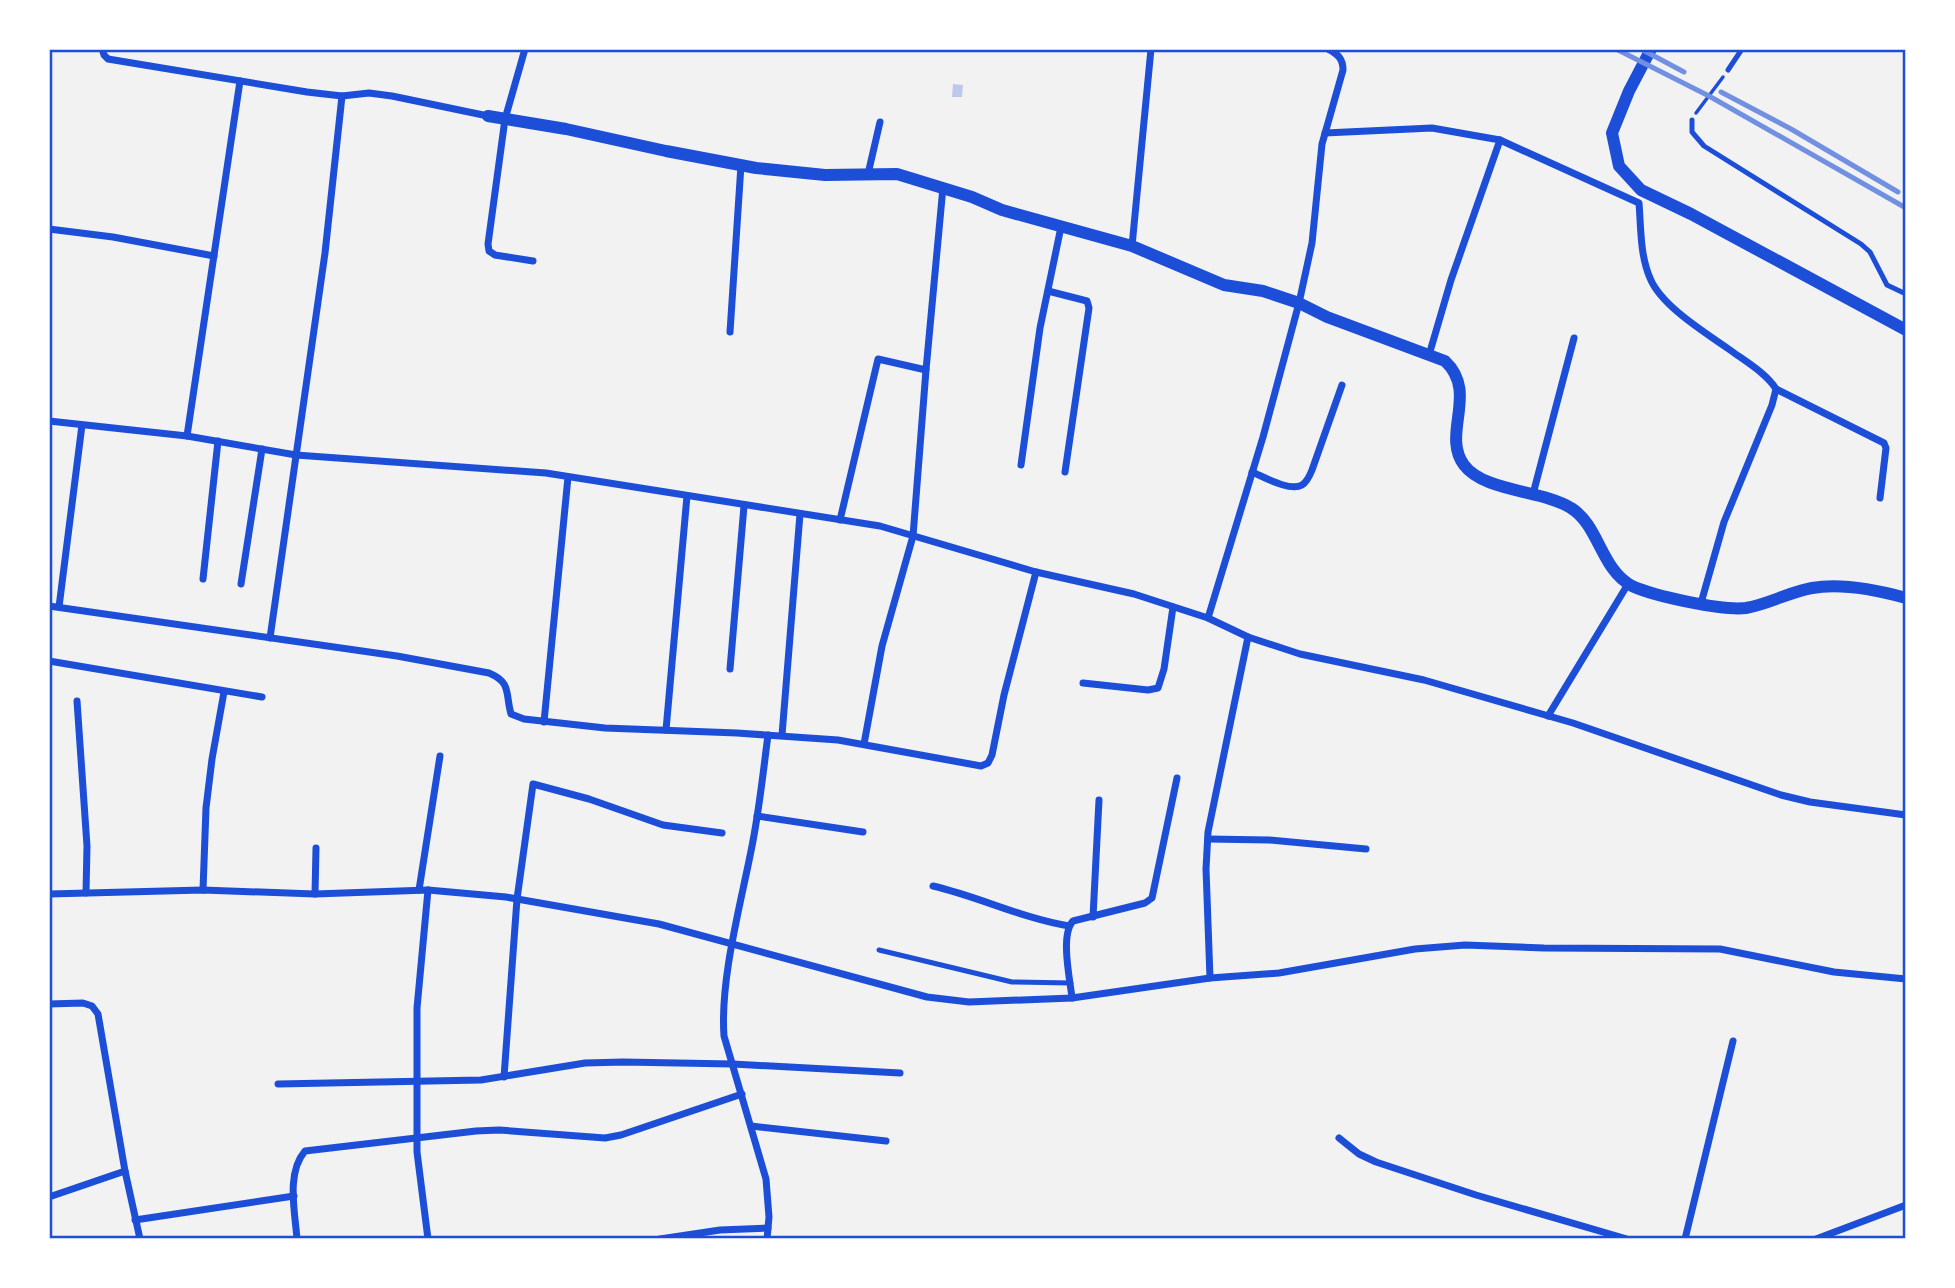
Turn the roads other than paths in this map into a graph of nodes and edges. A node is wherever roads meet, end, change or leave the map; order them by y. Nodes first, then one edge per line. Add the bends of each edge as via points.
1 (102, 49) edge
2 (525, 49) edge
3 (1151, 49) edge
4 (1328, 49) edge
5 (1651, 49) edge
6 (1742, 49) edge
7 (1728, 70) road end
8 (240, 81) junction
9 (342, 96) junction
10 (488, 116) joint
11 (505, 119) junction
12 (1692, 120) road end
13 (880, 122) dead end
14 (1325, 133) junction
15 (1500, 140) junction
16 (741, 165) junction
17 (868, 174) junction
18 (943, 187) junction
19 (1061, 227) junction
20 (49, 229) edge
21 (1132, 246) junction
22 (215, 256) junction
23 (533, 261) dead end
24 (1048, 291) junction
25 (1906, 294) edge
26 (1299, 303) junction
27 (1906, 330) edge
28 (730, 332) dead end
29 (1574, 338) dead end
30 (1429, 355) junction
31 (926, 370) junction
32 (1342, 385) dead end
33 (1776, 389) junction
34 (49, 421) edge
35 (82, 425) junction
36 (187, 436) junction
37 (219, 441) junction
38 (262, 449) junction
39 (296, 455) junction
40 (1021, 465) dead end
41 (1065, 472) dead end
42 (1252, 472) junction
43 (568, 477) junction
44 (1533, 494) junction
45 (687, 496) junction
46 (1880, 498) dead end
47 (744, 506) junction
48 (800, 514) junction
49 (840, 520) junction
50 (913, 536) junction
51 (1036, 572) junction
52 (203, 579) dead end
53 (241, 584) dead end
54 (1628, 584) junction
55 (1906, 598) edge
56 (1701, 603) junction
57 (49, 606) edge
58 (59, 607) junction
59 (1173, 607) junction
60 (1208, 618) junction
61 (1248, 637) junction
62 (270, 638) junction
63 (49, 661) edge
64 (730, 669) dead end
65 (1083, 683) dead end
66 (224, 692) junction
67 (262, 697) dead end
68 (77, 701) dead end
69 (1548, 716) junction
70 (544, 722) junction
71 (666, 730) junction
72 (768, 735) junction
73 (782, 736) junction
74 (864, 744) junction
75 (440, 756) dead end
76 (1177, 778) dead end
77 (1099, 800) dead end
78 (1906, 815) edge
79 (757, 817) junction
80 (863, 832) dead end
81 (722, 833) dead end
82 (1208, 839) junction
83 (316, 848) dead end
84 (1366, 849) dead end
85 (933, 886) dead end
86 (203, 890) junction
87 (419, 890) junction
88 (428, 890) junction
89 (86, 893) junction
90 (49, 894) edge
91 (315, 894) junction
92 (517, 899) junction
93 (1094, 917) junction
94 (1069, 926) junction
95 (733, 943) junction
96 (879, 950) dead end
97 (1210, 978) junction
98 (1906, 979) edge
99 (1070, 983) junction
100 (1072, 998) junction
101 (49, 1004) edge
102 (1733, 1041) dead end
103 (733, 1064) junction
104 (901, 1073) dead end
105 (504, 1077) junction
106 (417, 1082) junction
107 (278, 1084) dead end
108 (742, 1094) junction
109 (751, 1126) junction
110 (417, 1138) junction
111 (1339, 1138) dead end
112 (886, 1141) dead end
113 (125, 1171) junction
114 (294, 1196) junction
115 (49, 1197) edge
116 (1906, 1206) edge
117 (135, 1220) junction
118 (768, 1228) junction
119 (1834, 1236) edge
120 (140, 1239) edge
121 (297, 1239) edge
122 (428, 1239) edge
123 (660, 1239) edge
124 (767, 1239) edge
125 (1627, 1239) edge
126 (1685, 1239) edge
127 (1816, 1239) edge

1 - 8 street via 108,59
2 - 11 street
3 - 21 street
4 - 14 street via 1343,62 1343,70
5 - 27 street via 1612,133 1619,166 1641,190
6 - 7 lane
8 - 9 street
8 - 22 street
9 - 10 street via 392,96
9 - 39 street via 326,253
10 - 11 street
11 - 16 street
11 - 23 street via 489,251
12 - 25 lane via 1692,132 1704,146 1861,244 1887,285
13 - 17 street
14 - 15 street via 1432,128
14 - 26 street via 1312,243
15 - 30 street
15 - 33 street via 1639,203 1644,258 1658,292
16 - 17 street via 825,175
16 - 28 street
17 - 18 street via 897,174
18 - 19 street
18 - 31 street
19 - 21 street
19 - 24 street
20 - 22 street
21 - 26 street via 1224,285
22 - 36 street
24 - 40 street
24 - 41 street via 1087,301 1089,308
26 - 30 street
26 - 42 street
29 - 44 street
30 - 44 street via 1455,371 1461,391 1457,449 1464,465 1498,485
31 - 49 street via 878,359
31 - 50 street
32 - 42 street via 1306,483 1288,486
33 - 46 street via 1884,443
33 - 56 street via 1724,522
34 - 35 street
35 - 36 street
35 - 58 street
36 - 37 street
37 - 38 street
37 - 52 street
38 - 39 street
38 - 53 street
39 - 43 street
39 - 62 street
42 - 60 street
43 - 45 street
43 - 70 street
44 - 54 street via 1556,500 1583,518
45 - 47 street
45 - 71 street
47 - 48 street
47 - 64 street
48 - 49 street
48 - 73 street
49 - 50 street
50 - 51 street
50 - 74 street via 882,646
51 - 59 street
51 - 74 street via 988,763 970,766
54 - 56 street
54 - 69 street
55 - 56 street via 1840,586 1812,588 1744,608
57 - 58 street
58 - 62 street
59 - 60 street
59 - 65 street via 1158,688
60 - 61 street
61 - 69 street
61 - 82 street
62 - 70 street via 489,673 501,678 506,687 511,713
63 - 66 street
66 - 67 street
66 - 86 street via 206,808
68 - 89 street
69 - 78 street via 1781,795
70 - 71 street
71 - 72 street
72 - 73 street
72 - 79 street
73 - 74 street
75 - 87 street
76 - 93 street via 1152,898
77 - 93 street
79 - 80 street
79 - 95 street
81 - 92 street via 663,825 533,784
82 - 84 street
82 - 97 street
83 - 91 street
85 - 94 street
86 - 89 street
86 - 91 street
87 - 88 street
87 - 91 street
88 - 92 street
88 - 106 street via 417,1008
89 - 90 street
92 - 95 street via 659,924
92 - 105 street
93 - 94 street
94 - 99 street
95 - 100 street via 928,997 969,1002
95 - 103 street via 723,1018
96 - 99 lane via 1012,982
97 - 98 street via 1279,973 1415,948 1465,945 1720,949 1834,972
97 - 100 street
99 - 100 street
101 - 113 street via 83,1003 98,1014
102 - 126 street
103 - 104 street
103 - 105 street via 585,1063
103 - 108 street
105 - 106 street
106 - 107 street
106 - 110 street
108 - 109 street
108 - 110 street via 604,1138 499,1130
109 - 112 street
109 - 118 street via 766,1179
110 - 114 street via 305,1151 296,1166
110 - 122 street
111 - 125 street via 1376,1162
113 - 115 street
113 - 117 street
114 - 117 street
114 - 121 street
116 - 119 street
117 - 120 street
118 - 123 street
118 - 124 street
119 - 127 street

